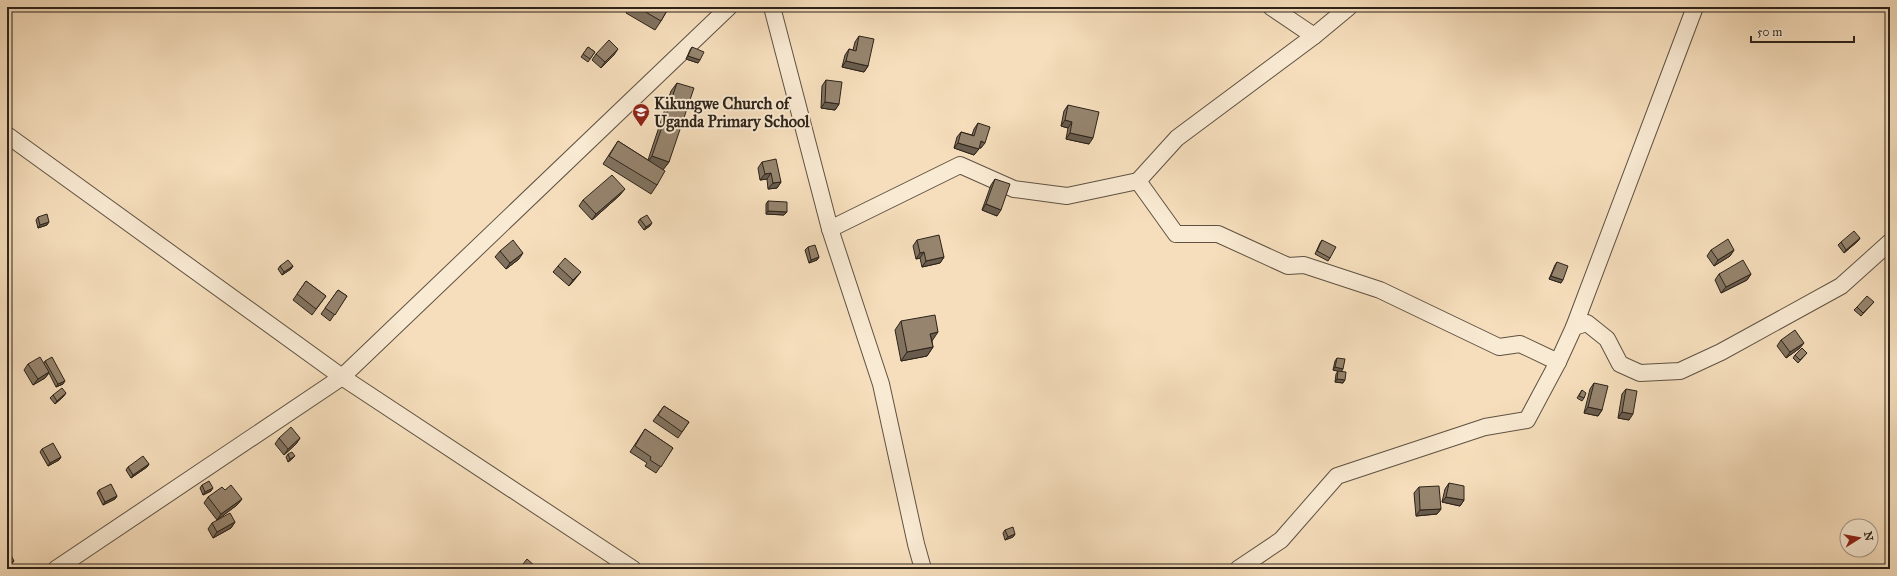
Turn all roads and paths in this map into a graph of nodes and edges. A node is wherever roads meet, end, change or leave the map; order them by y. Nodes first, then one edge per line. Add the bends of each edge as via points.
1 (729, 7) edge
2 (772, 7) edge
3 (1271, 7) edge
4 (1349, 7) edge
5 (1695, 7) edge
6 (1314, 36) junction
7 (7, 135) edge
8 (1138, 181) junction
9 (830, 229) junction
10 (1890, 242) edge
11 (1574, 327) junction
12 (1558, 362) junction
13 (342, 377) junction
14 (56, 569) edge
15 (633, 569) edge
16 (923, 569) edge
17 (1238, 569) edge

1 - 13 street
2 - 9 street
3 - 6 street
4 - 6 street
5 - 11 street
6 - 8 street via 1177,138
7 - 13 street
8 - 9 street via 1067,196 1014,189 960,165
8 - 12 street via 1176,234 1218,234 1288,266 1304,265 1380,290 1499,348 1520,344
9 - 16 street via 880,384
10 - 11 street via 1841,286 1680,371 1640,373 1620,364 1607,339 1587,323
11 - 12 street
12 - 17 street via 1527,420 1485,427 1337,476 1281,540
13 - 14 street
13 - 15 street

